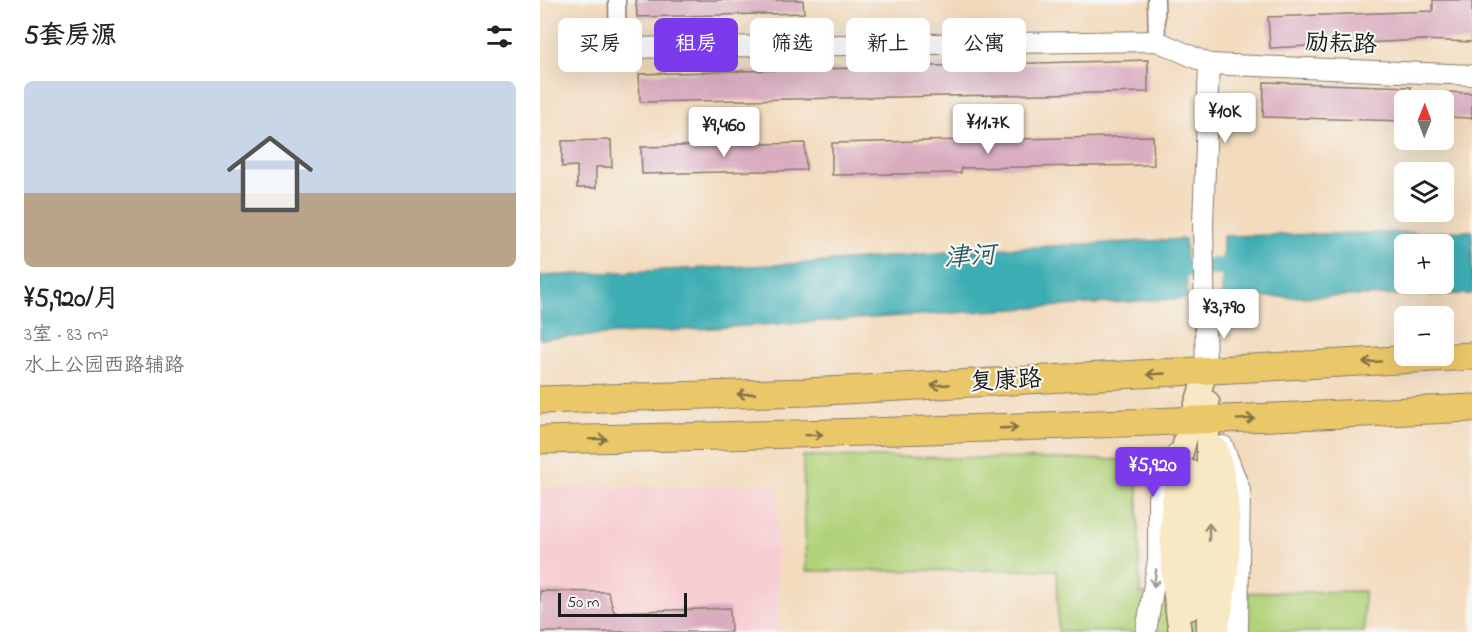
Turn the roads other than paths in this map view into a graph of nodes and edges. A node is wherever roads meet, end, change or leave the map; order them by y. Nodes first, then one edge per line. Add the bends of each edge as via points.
1 (617, 0) edge
2 (1156, 0) edge
3 (617, 18) edge
4 (1157, 41) junction
5 (642, 48) edge
6 (1209, 64) junction
7 (1472, 75) edge
8 (1472, 356) edge
9 (1206, 371) junction
10 (540, 400) edge
11 (1472, 408) edge
12 (1200, 421) junction
13 (540, 440) edge
14 (1146, 632) edge
15 (1180, 632) edge
16 (1189, 632) edge
17 (1208, 632) edge
18 (1217, 632) edge
19 (1238, 632) edge

1 - 3 street
2 - 4 street
4 - 5 street
4 - 6 street
6 - 7 street, 励耘路
6 - 9 street via 1203,223
8 -> 9 highway, 复康路
9 -> 10 highway, 复康路 via 808,392
9 - 12 main road
12 -> 11 highway, 复康路
13 -> 12 highway, 复康路
12 -> 14 street via 1162,483 1158,498 1158,560
12 - 15 main road via 1173,502 1172,571
12 - 16 main road
17 -> 12 main road
12 - 18 main road via 1227,491 1227,581
12 - 19 street via 1232,463 1240,490

